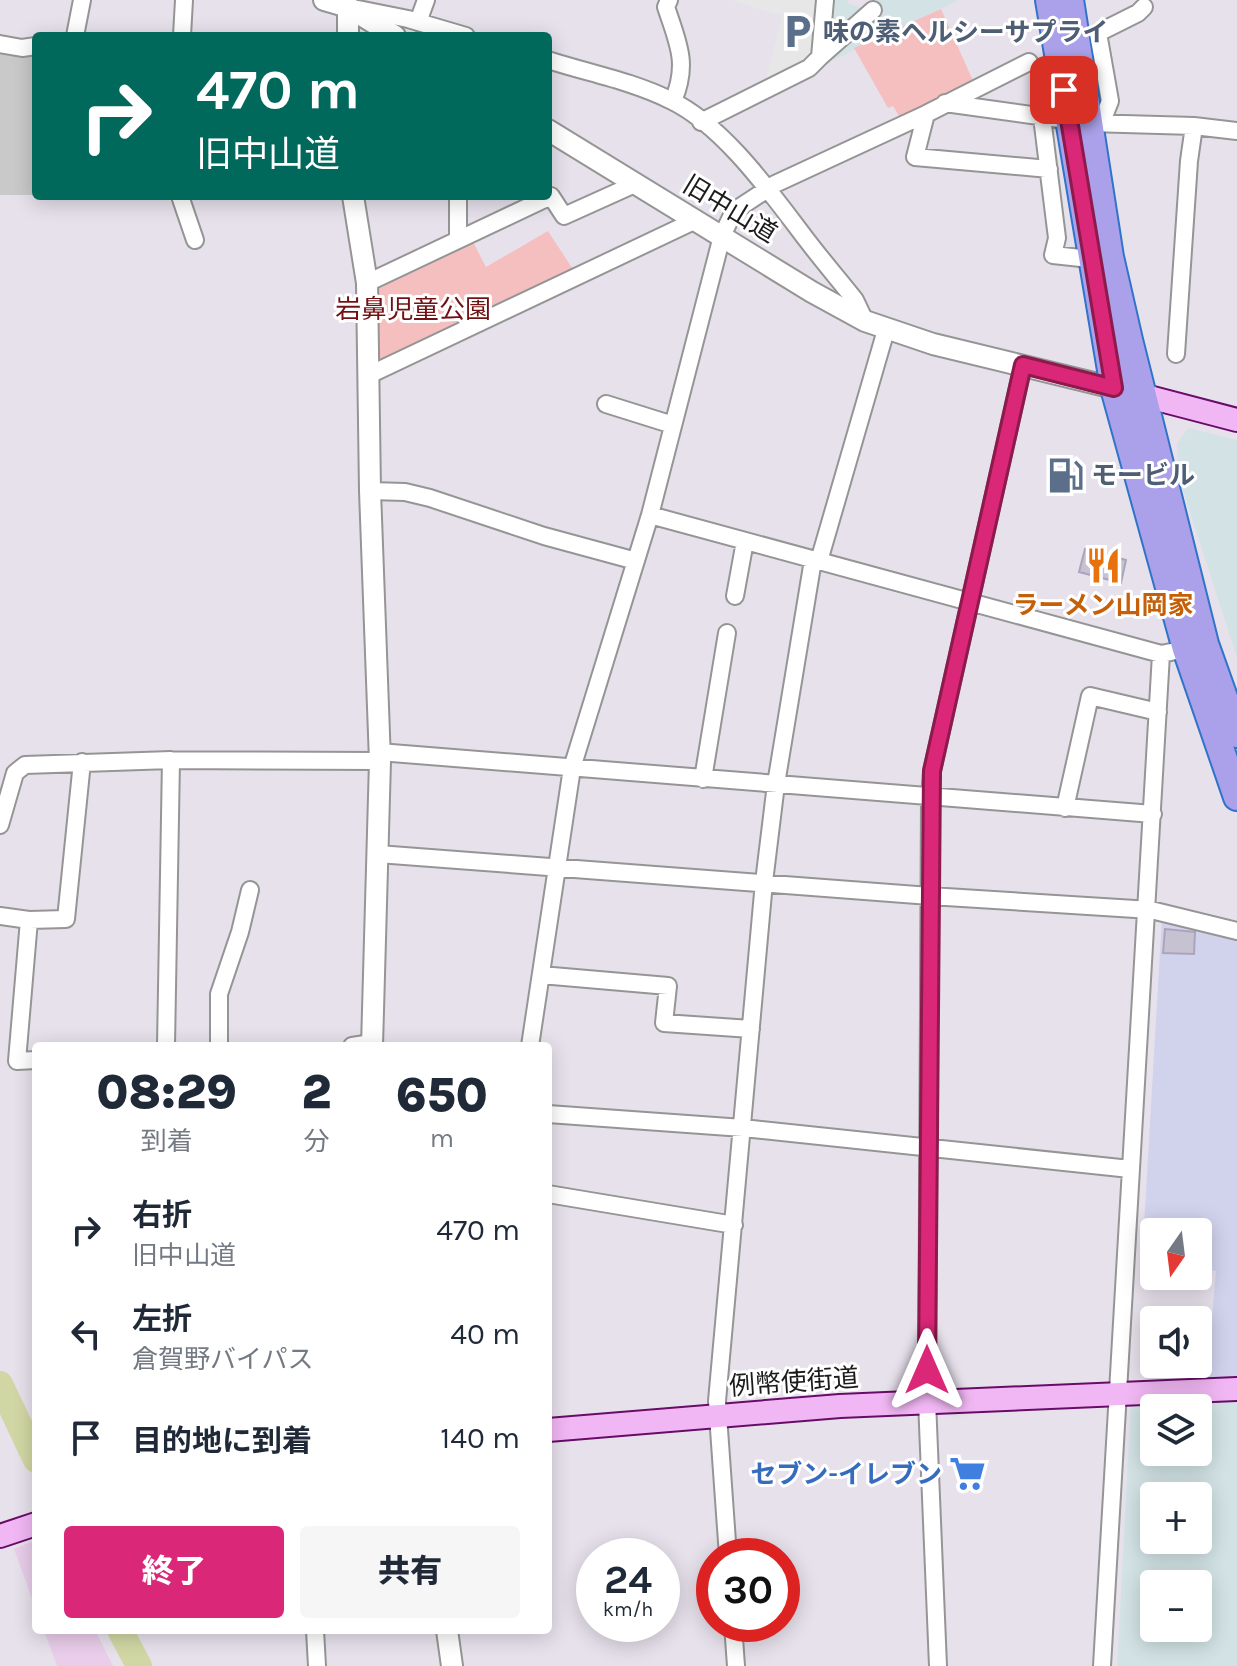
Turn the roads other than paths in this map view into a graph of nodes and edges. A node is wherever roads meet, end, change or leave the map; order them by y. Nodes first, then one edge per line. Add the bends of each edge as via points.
1 (82, 0) edge
2 (184, 0) edge
3 (324, 0) edge
4 (426, 0) edge
5 (669, 0) edge
6 (825, 0) edge
7 (1049, 0) edge
8 (1070, 0) edge
9 (348, 7) junction
10 (1144, 7) dead end
11 (873, 10) dead end
12 (418, 22) junction
13 (76, 32) edge
14 (182, 32) edge
15 (348, 32) edge
16 (389, 32) edge
17 (452, 32) edge
18 (0, 44) edge
19 (32, 47) edge
20 (820, 57) junction
21 (552, 61) edge
22 (1029, 62) dead end
23 (673, 101) junction
24 (945, 103) junction
25 (926, 114) junction
26 (1042, 117) junction
27 (701, 122) junction
28 (1086, 122) junction
29 (1194, 126) junction
30 (1237, 131) edge
31 (552, 132) edge
32 (1049, 169) junction
33 (635, 184) junction
34 (769, 189) junction
35 (552, 198) edge
36 (181, 200) edge
37 (354, 200) edge
38 (458, 200) edge
39 (542, 200) edge
40 (696, 220) junction
41 (722, 236) junction
42 (458, 239) junction
43 (195, 240) dead end
44 (1090, 259) junction
45 (367, 283) junction
46 (865, 321) junction
47 (886, 330) junction
48 (1176, 354) dead end
49 (1023, 365) junction
50 (369, 375) junction
51 (1114, 388) junction
52 (1142, 396) junction
53 (606, 404) dead end
54 (1237, 420) edge
55 (673, 425) junction
56 (370, 491) junction
57 (650, 515) junction
58 (745, 541) junction
59 (816, 560) junction
60 (636, 561) junction
61 (735, 596) dead end
62 (969, 600) junction
63 (727, 633) dead end
64 (1174, 651) junction
65 (1158, 712) junction
66 (1237, 734) edge
67 (380, 757) junction
68 (171, 760) junction
69 (82, 762) junction
70 (572, 768) junction
71 (703, 779) junction
72 (776, 784) junction
73 (930, 797) junction
74 (1237, 797) edge
75 (1065, 808) junction
76 (1153, 814) junction
77 (0, 825) edge
78 (378, 854) junction
79 (557, 867) junction
80 (764, 882) junction
81 (250, 890) dead end
82 (930, 896) junction
83 (1145, 911) junction
84 (0, 916) edge
85 (29, 920) junction
86 (1237, 931) edge
87 (541, 975) junction
88 (751, 1029) junction
89 (166, 1042) edge
90 (219, 1042) edge
91 (365, 1042) edge
92 (531, 1042) edge
93 (32, 1060) edge
94 (552, 1114) edge
95 (743, 1128) junction
96 (928, 1150) junction
97 (1130, 1169) junction
98 (552, 1195) edge
99 (734, 1225) junction
100 (1237, 1389) edge
101 (1119, 1394) junction
102 (927, 1401) junction
103 (718, 1416) junction
104 (552, 1430) edge
105 (32, 1525) edge
106 (0, 1536) edge
107 (727, 1538) edge
108 (315, 1634) edge
109 (448, 1634) edge
110 (734, 1642) edge
111 (317, 1666) edge
112 (452, 1666) edge
113 (736, 1666) edge
114 (938, 1666) edge
115 (1102, 1666) edge

1 - 13 street
2 - 14 street
3 - 9 street
4 - 12 street
5 - 23 street via 666,7 683,69
6 - 20 street
7 - 28 highway
8 - 28 highway
9 - 12 street
9 - 15 street
9 - 16 street
10 - 28 street via 1098,33 1110,101
11 - 20 street
12 - 17 street
18 - 19 street
20 - 27 street via 809,68
21 - 23 street
22 - 24 street
23 - 27 street
24 - 25 street
24 - 26 street
25 - 32 street via 915,157
25 - 34 street
26 - 28 street
26 - 32 street
27 - 34 street
28 - 29 street
28 - 44 highway
28 - 52 highway
29 - 30 street
29 - 48 street
31 - 33 street, 旧中山道
32 - 44 street via 1057,238 1053,255
33 - 35 street via 564,216
33 - 40 street, 旧中山道
34 - 41 street via 734,211
34 - 46 street via 855,300
36 - 43 street
37 - 45 street
38 - 42 street
39 - 42 street
40 - 41 street, 旧中山道
40 - 50 street
41 - 46 street, 旧中山道
41 - 55 street
42 - 45 street
44 - 51 highway
45 - 50 street
46 - 47 street, 旧中山道
47 - 49 street, 旧中山道
47 - 59 street
49 - 51 street
49 - 62 street
50 - 56 street
51 - 52 main road
51 - 64 highway
52 - 54 main road
52 - 66 highway via 1205,644
53 - 55 street
55 - 57 street
56 - 60 street via 430,498
56 - 67 street
57 - 58 street
57 - 60 street
58 - 59 street
58 - 61 street
59 - 62 street
59 - 72 street
60 - 70 street
62 - 64 street
62 - 73 street
63 - 71 street
64 - 65 street
64 - 74 highway
65 - 75 street via 1090,696
65 - 76 street
67 - 68 street
67 - 70 street
67 - 78 street
68 - 69 street
68 - 89 street
69 - 77 street via 25,765 15,773
69 - 85 street via 66,919
70 - 71 street
70 - 79 street
71 - 72 street
72 - 73 street
72 - 80 street
73 - 75 street
73 - 82 street
75 - 76 street
76 - 83 street
78 - 79 street
78 - 91 street
79 - 80 street
79 - 87 street
80 - 82 street
80 - 88 street
81 - 90 street via 219,994
82 - 83 street
82 - 96 street
83 - 86 street
83 - 97 street
84 - 85 street
85 - 93 street via 17,1061
87 - 88 street via 668,986 664,1023
87 - 92 street
88 - 95 street
94 - 95 street
95 - 96 street
95 - 99 street
96 - 97 street
96 - 102 street
97 - 101 street
98 - 99 street
99 - 103 street
100 - 101 main road, 例幣使街道
101 - 102 main road, 例幣使街道
101 - 115 street
102 - 103 main road, 例幣使街道
102 - 114 street
103 - 104 main road, 例幣使街道
103 - 107 street
105 - 106 main road
108 - 111 street
109 - 112 street
110 - 113 street

